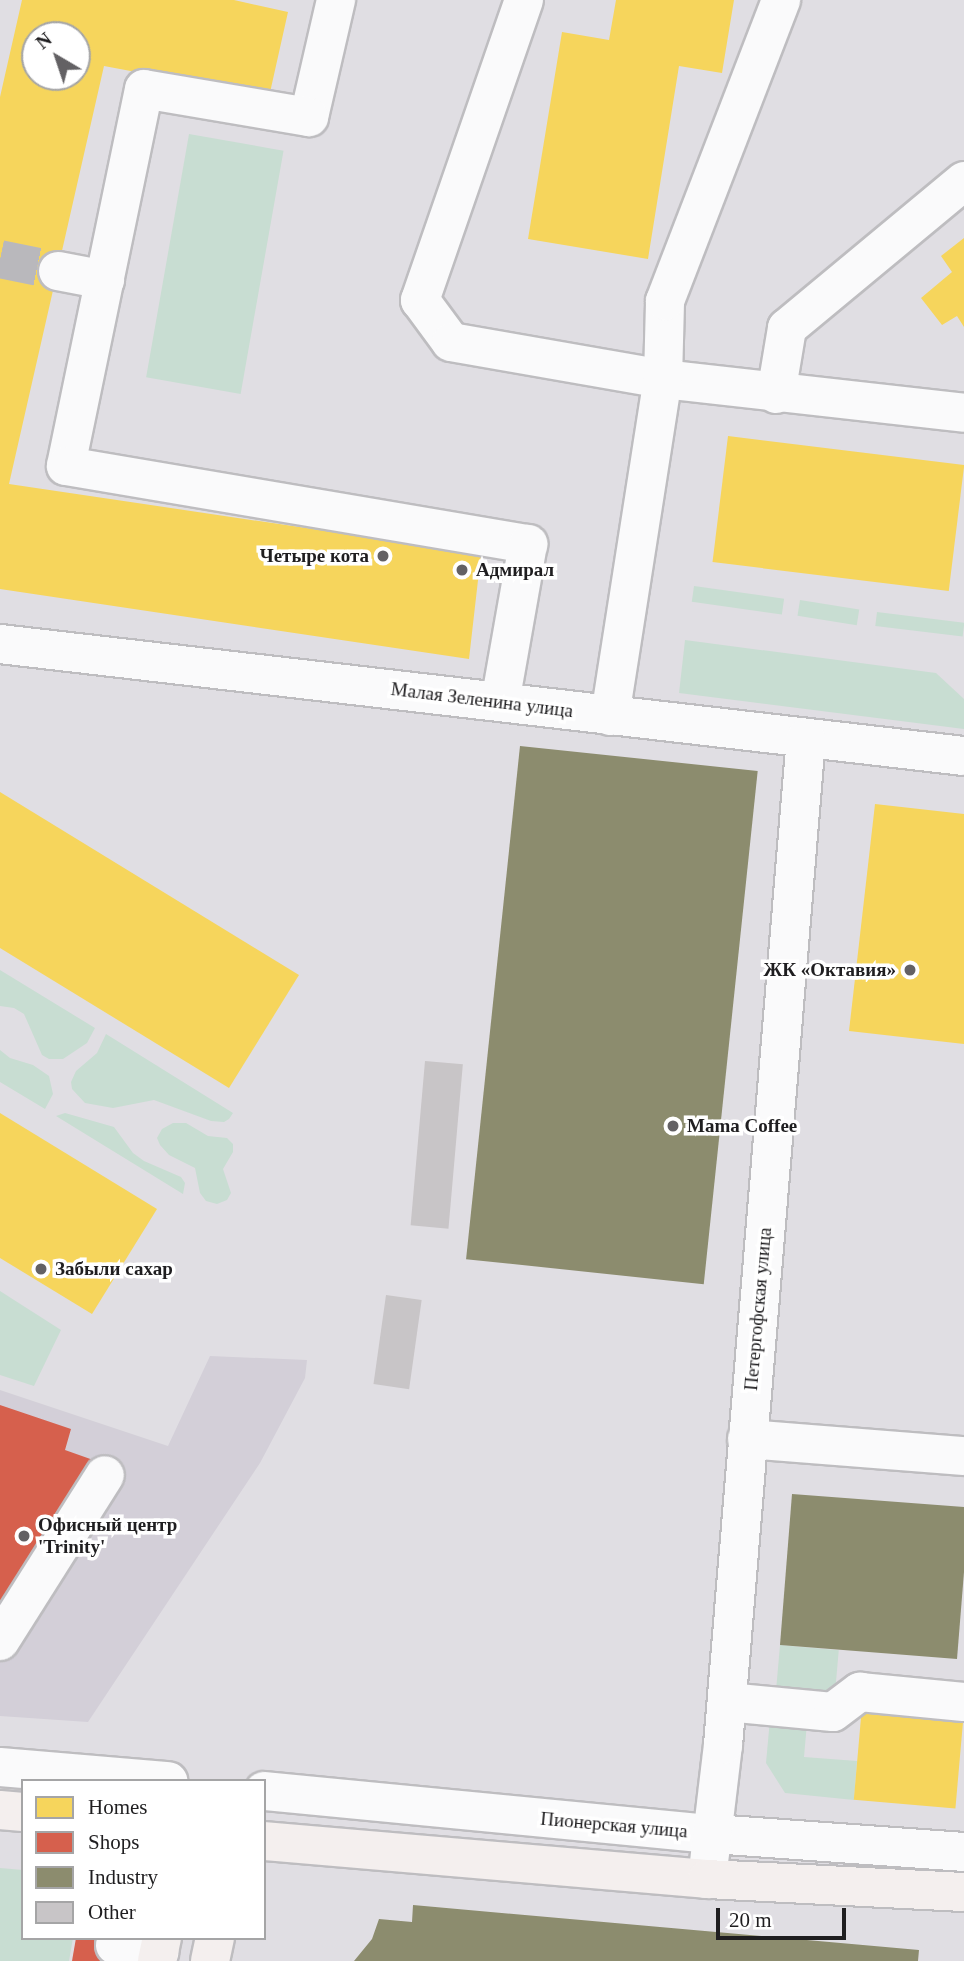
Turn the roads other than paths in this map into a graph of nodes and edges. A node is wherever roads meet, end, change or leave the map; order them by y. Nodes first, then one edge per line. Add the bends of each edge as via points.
1 (336, 0) edge
2 (524, 0) edge
3 (781, 0) edge
4 (964, 181) edge
5 (58, 271) tunnel mouth
6 (105, 280) junction
7 (663, 379) junction
8 (776, 394) junction
9 (964, 414) edge
10 (0, 644) edge
11 (500, 702) junction
12 (610, 716) junction
13 (806, 738) junction
14 (964, 756) edge
15 (747, 1439) junction
16 (964, 1456) edge
17 (105, 1475) dead end
18 (0, 1641) edge
19 (727, 1702) junction
20 (964, 1702) edge
21 (0, 1767) edge
22 (144, 1779) edge
23 (266, 1791) edge
24 (0, 1810) edge
25 (21, 1812) edge
26 (713, 1834) junction
27 (266, 1841) edge
28 (964, 1852) edge
29 (708, 1879) junction
30 (964, 1892) edge
31 (215, 1940) edge
32 (116, 1945) dead end
33 (159, 1951) edge
34 (210, 1961) edge

1 - 6 street via 309,117 144,89
2 - 7 street via 420,300 451,342
3 - 7 street via 665,301
4 - 8 street via 787,328
5 - 6 street
6 - 11 street via 66,466 528,544
7 - 8 street
7 - 12 street
8 - 9 street
10 - 11 street, Малая Зеленина улица
11 - 12 street, Малая Зеленина улица
12 - 13 street, Малая Зеленина улица
13 - 14 street, Малая Зеленина улица
13 - 15 street, Петергофская улица
15 - 16 street
15 - 19 street, Петергофская улица
17 - 18 street
19 - 20 street via 834,1712 860,1692
19 - 26 street, Петергофская улица
21 - 22 street
23 - 26 street, Пионерская улица
24 - 25 main road
26 - 28 street, Пионерская улица
26 - 29 street, Петергофская улица
27 - 29 main road
29 - 30 main road
31 - 34 main road
32 - 33 street

